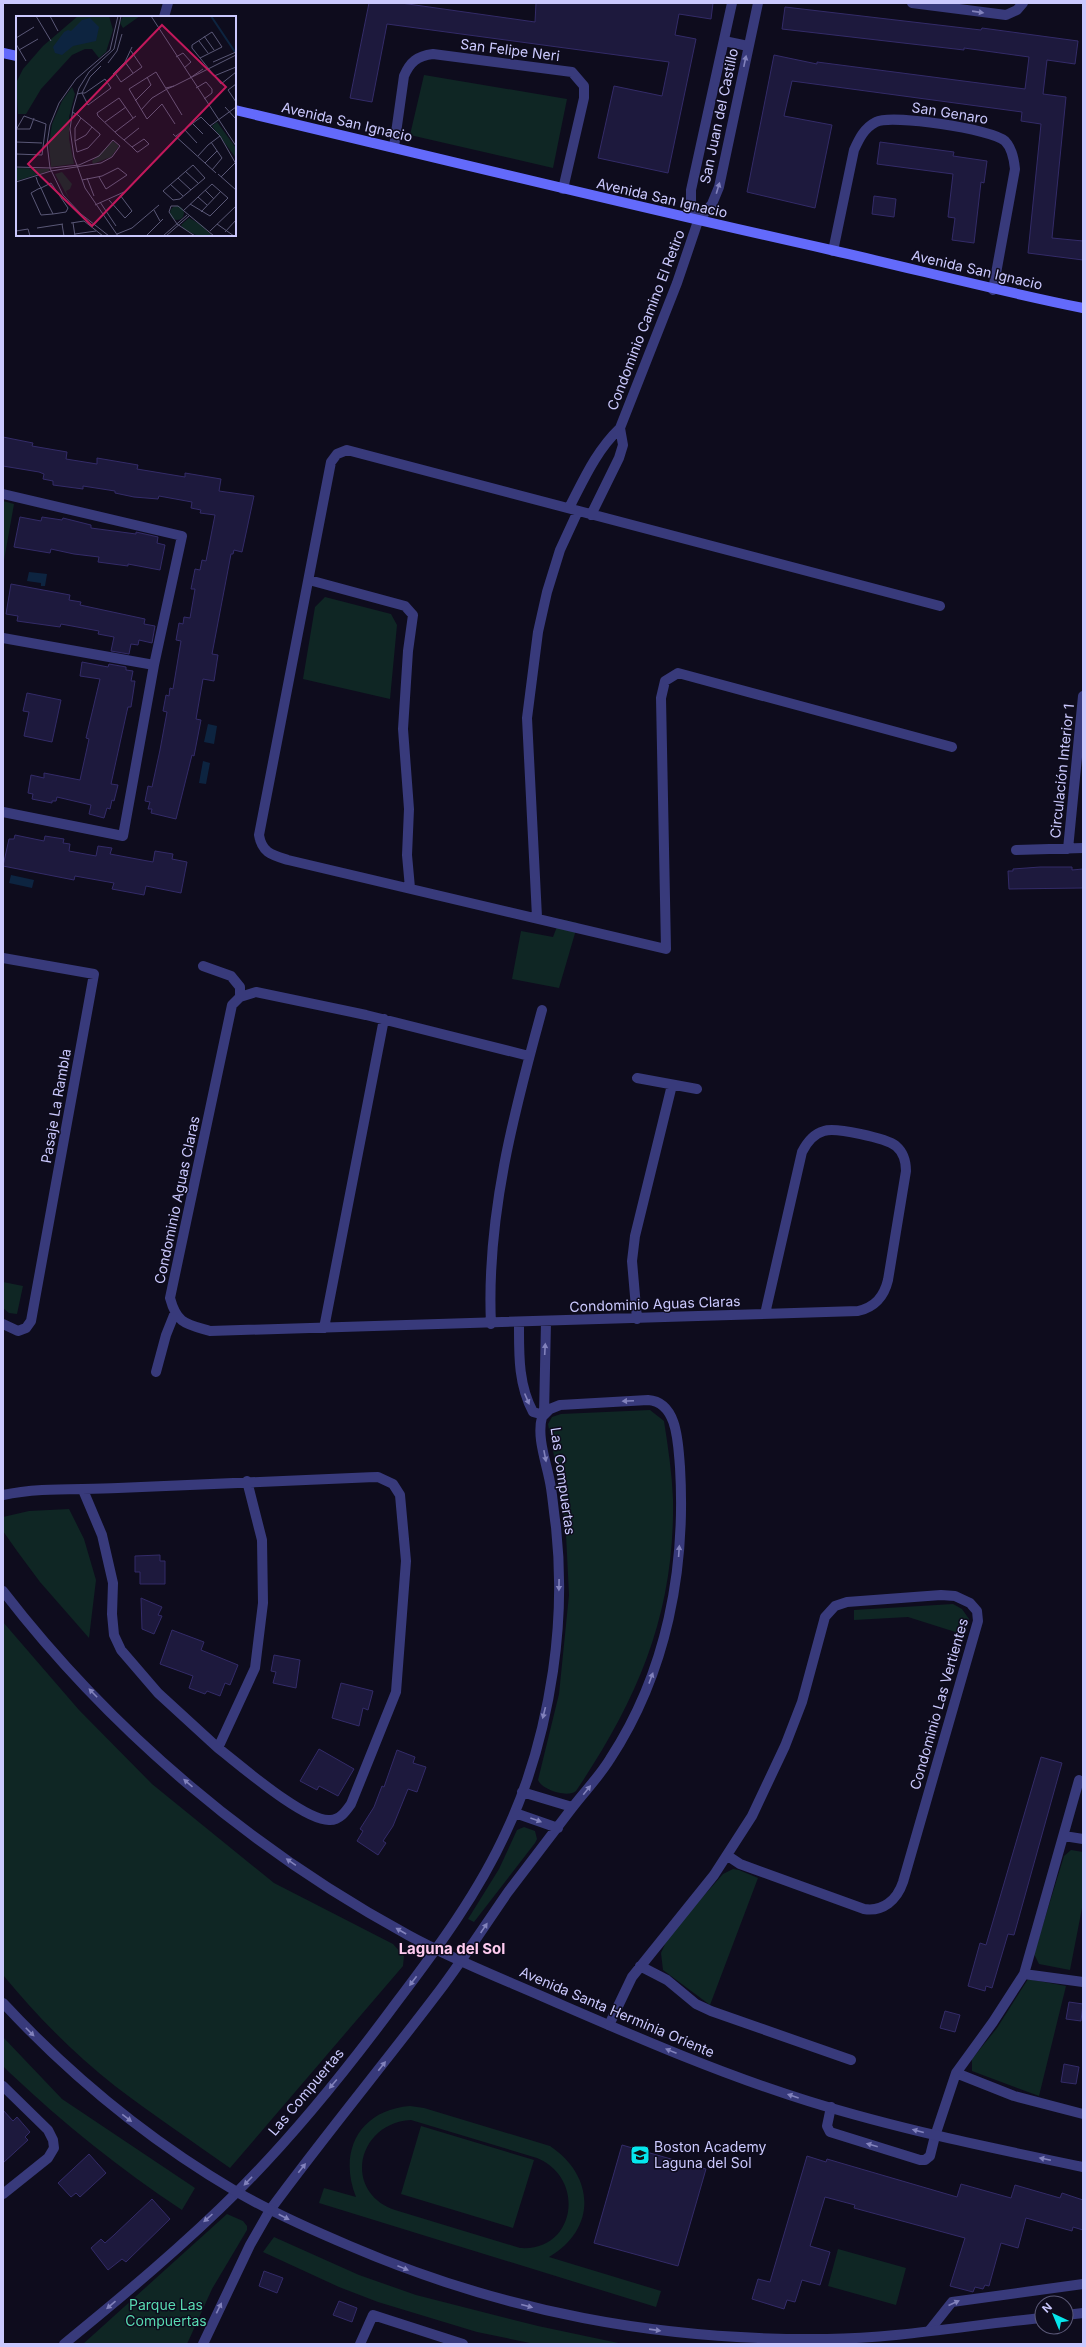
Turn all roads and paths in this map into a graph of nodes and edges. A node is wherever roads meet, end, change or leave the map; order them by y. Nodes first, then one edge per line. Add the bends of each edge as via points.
1 (168, 3) edge
2 (732, 3) edge
3 (758, 3) edge
4 (912, 3) edge
5 (1023, 3) edge
6 (164, 16) edge
7 (724, 41) junction
8 (748, 46) junction
9 (3, 53) edge
10 (16, 56) edge
11 (236, 110) edge
12 (394, 147) junction
13 (563, 189) junction
14 (698, 221) junction
15 (834, 251) junction
16 (993, 290) junction
17 (1083, 308) edge
18 (620, 428) junction
19 (3, 494) edge
20 (574, 509) junction
21 (591, 515) junction
22 (309, 580) junction
23 (940, 606) dead end
24 (3, 638) edge
25 (154, 665) junction
26 (1083, 696) edge
27 (1082, 717) edge
28 (952, 747) dead end
29 (3, 812) edge
30 (1083, 848) edge
31 (1068, 849) junction
32 (1016, 850) dead end
33 (410, 888) junction
34 (537, 917) junction
35 (3, 958) edge
36 (203, 966) dead end
37 (240, 997) junction
38 (542, 1010) dead end
39 (384, 1019) junction
40 (529, 1056) junction
41 (638, 1078) dead end
42 (672, 1085) junction
43 (697, 1089) dead end
44 (765, 1314) junction
45 (174, 1315) junction
46 (637, 1319) junction
47 (546, 1322) junction
48 (519, 1323) junction
49 (3, 1324) edge
50 (491, 1324) junction
51 (324, 1328) junction
52 (156, 1372) dead end
53 (544, 1415) junction
54 (248, 1482) junction
55 (83, 1490) junction
56 (3, 1495) edge
57 (3, 1591) edge
58 (218, 1748) junction
59 (1079, 1780) dead end
60 (522, 1792) junction
61 (572, 1808) junction
62 (515, 1813) junction
63 (558, 1828) junction
64 (1064, 1836) junction
65 (1083, 1839) edge
66 (728, 1856) junction
67 (435, 1949) junction
68 (462, 1960) junction
69 (640, 1966) junction
70 (1024, 1974) junction
71 (1083, 1982) edge
72 (3, 2003) edge
73 (609, 2025) junction
74 (851, 2060) dead end
75 (956, 2073) junction
76 (3, 2086) edge
77 (831, 2108) junction
78 (1083, 2114) edge
79 (935, 2136) junction
80 (1083, 2167) edge
81 (237, 2192) junction
82 (3, 2194) edge
83 (270, 2210) junction
84 (1083, 2284) edge
85 (1034, 2319) edge
86 (929, 2331) junction
87 (64, 2344) edge
88 (203, 2344) edge
89 (360, 2344) edge
90 (463, 2344) edge

1 - 6 street
2 - 7 street, San Juan del Castillo
3 - 8 street, San Juan del Castillo
4 -> 5 street via 997,14 1012,14
7 - 8 street
7 - 14 street, San Juan del Castillo via 691,190 691,202
14 -> 8 street, San Juan del Castillo via 712,204 719,187
9 - 10 main road
11 - 12 main road, Avenida San Ignacio
12 - 13 main road, Avenida San Ignacio
12 - 13 street, San Felipe Neri via 404,76 408,67 421,56 433,54 572,72 584,86 584,98
13 - 14 main road, Avenida San Ignacio
14 - 15 main road, Avenida San Ignacio
14 - 18 street, Condominio Camino El Retiro via 677,283
15 - 16 main road, Avenida San Ignacio
15 - 16 street, San Genaro via 854,150 868,126 877,121 893,118 976,129 1005,141 1013,154 1015,169
16 - 17 main road, Avenida San Ignacio
18 - 20 street, Condominio Camino El Retiro via 604,443 596,456
18 - 21 street, Condominio Camino El Retiro via 623,445 619,458
19 - 25 street via 182,536
20 - 21 street
20 - 22 street via 347,450 337,454 331,462
20 - 34 street, Condominio Camino El Retiro via 547,592 538,632 527,718
21 - 23 street
22 - 33 street via 405,606 413,615 403,729 409,809 407,855
22 - 33 street via 259,835 261,845 271,854 288,860
24 - 25 street
25 - 29 street via 124,836
26 - 27 street, Circulación Interior 1
27 - 31 street, Circulación Interior 1
28 - 34 street via 678,673 665,681 661,698 666,949
30 - 31 street
31 - 32 street
33 - 34 street
35 - 49 street, Pasaje La Rambla via 94,974 31,1321 22,1330 14,1330
36 - 37 street via 231,976 240,987
37 - 39 street via 256,992
37 - 45 street, Condominio Aguas Claras via 232,1005 170,1298
38 - 40 street
39 - 40 street
39 - 51 street
40 - 50 street via 495,1219 489,1286
41 - 42 street
42 - 43 street
42 - 46 street via 634,1236 632,1261
44 - 44 street, Condominio Aguas Claras via 858,1310 871,1306 882,1296 888,1280 906,1171 904,1157 895,1145 881,1139 831,1129 818,1133 806,1143
44 - 46 street, Condominio Aguas Claras
45 - 51 street, Condominio Aguas Claras via 188,1325 210,1331
45 - 52 street
46 - 47 street, Condominio Aguas Claras
47 - 48 street, Condominio Aguas Claras
53 -> 47 street
48 - 50 street, Condominio Aguas Claras
48 -> 53 street via 522,1388 533,1412
50 - 51 street, Condominio Aguas Claras
53 -> 60 street, Las Compuertas via 540,1429 556,1532 558,1611 552,1677 530,1773
61 -> 53 street, Las Compuertas via 601,1772 623,1737 646,1691 662,1644 677,1575 682,1504 679,1457 672,1417 665,1407 654,1401 560,1405 554,1406
54 - 55 street
54 - 58 street via 262,1540 263,1603 255,1668
54 - 58 street via 378,1477 393,1484 400,1495 406,1561 396,1692 352,1804 344,1813 332,1820 316,1818 301,1810
55 - 56 street via 23,1491
55 - 58 street via 102,1535 113,1583 114,1635 121,1650 158,1693
67 -> 57 street, Avenida Santa Herminia Oriente via 376,1917 295,1864 246,1830 191,1786 74,1674
59 - 64 street
60 - 61 street
60 - 62 street, Las Compuertas
61 - 63 street, Las Compuertas
62 -> 63 street
62 - 67 street, Las Compuertas via 490,1865
68 -> 63 street, Las Compuertas via 510,1890
64 - 65 street
64 - 70 street
66 - 66 street, Condominio Las Vertientes via 762,1796 796,1720 815,1660 822,1624 828,1611 847,1602 941,1595 960,1598 970,1603 978,1615 978,1621 903,1882 892,1901 880,1908 864,1909 740,1864
66 - 69 street, Condominio Las Vertientes
67 - 68 street, Avenida Santa Herminia Oriente
67 -> 81 street, Las Compuertas via 346,2069
68 - 73 street, Avenida Santa Herminia Oriente
83 -> 68 street, Las Compuertas
69 - 73 street, Condominio Las Vertientes via 630,1980
69 - 74 street via 667,1980 696,2004 711,2012
70 - 71 street
70 - 75 street
72 -> 81 street via 59,2060 125,2116
77 -> 73 street, Avenida Santa Herminia Oriente via 707,2066
75 - 78 street via 1014,2096
75 - 79 street
76 - 82 street via 48,2130 54,2148 48,2158
79 -> 77 street, Avenida Santa Herminia Oriente
79 -> 77 street via 930,2156 920,2160 830,2132 828,2126
80 -> 79 street, Avenida Santa Herminia Oriente
81 - 83 street
81 -> 87 street, Las Compuertas
83 -> 86 street via 412,2272 499,2299 584,2319 665,2332 767,2338 888,2337
88 -> 83 street, Las Compuertas
86 -> 84 street via 947,2306 956,2301
85 - 86 street
89 - 90 street via 373,2315

